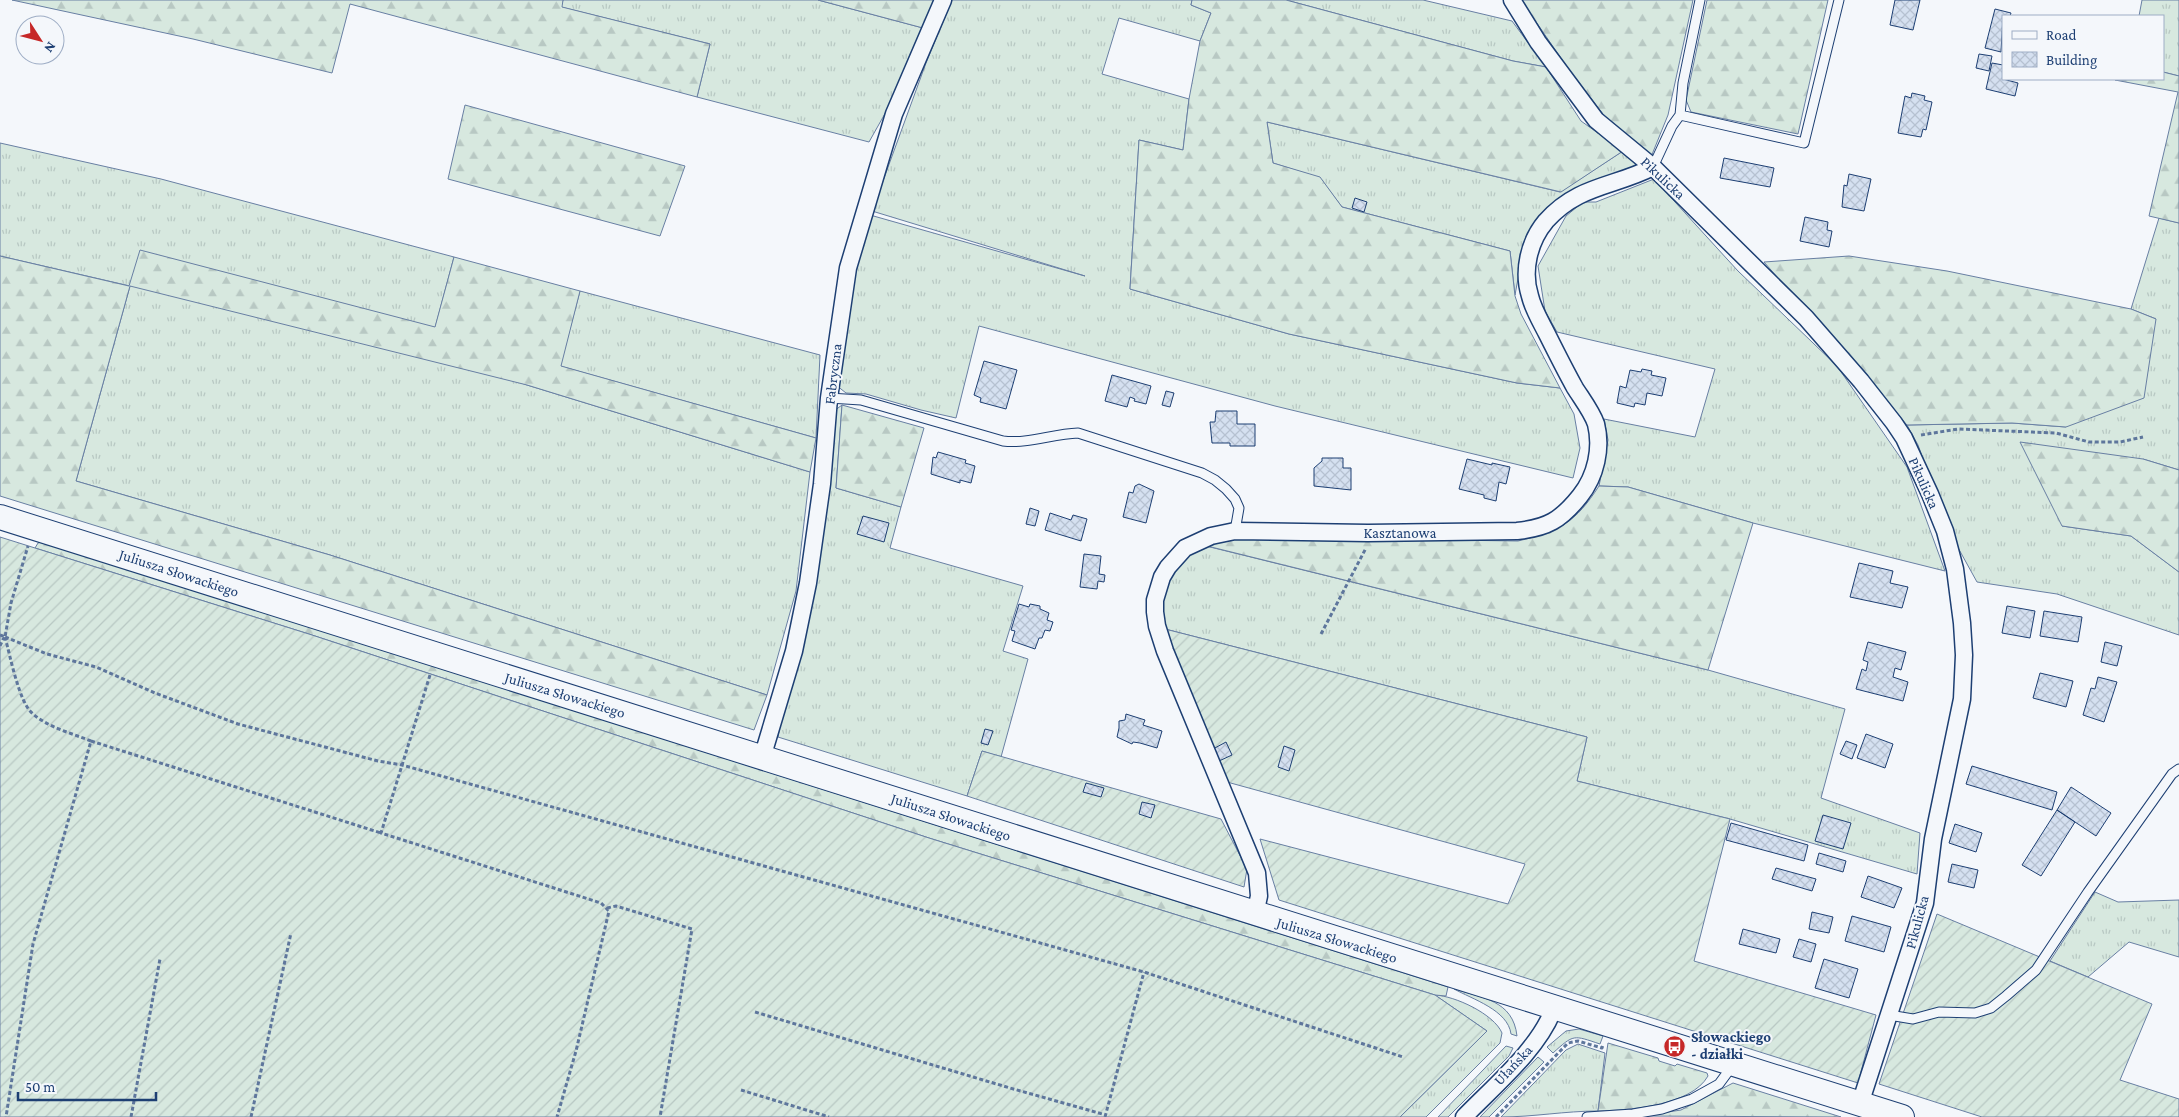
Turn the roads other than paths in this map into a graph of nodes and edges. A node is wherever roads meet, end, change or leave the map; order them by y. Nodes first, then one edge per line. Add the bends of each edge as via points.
1 (942, 0) edge
2 (1512, 0) edge
3 (1700, 0) edge
4 (1839, 0) edge
5 (1680, 115) junction
6 (1653, 168) junction
7 (829, 398) junction
8 (0, 517) edge
9 (1235, 531) junction
10 (762, 758) junction
11 (2179, 768) edge
12 (1254, 914) junction
13 (1554, 1008) junction
14 (1889, 1015) junction
15 (1733, 1064) junction
16 (1860, 1104) junction
17 (1464, 1117) edge
18 (1587, 1117) edge
19 (1902, 1117) edge

1 - 7 street, Fabryczna via 894,114 848,268
2 - 6 street, Pikulicka via 1538,42 1596,120
3 - 5 lane via 1683,83
4 - 5 lane via 1804,144
5 - 6 lane
6 - 9 street, Kasztanowa via 1602,185 1566,202 1546,222 1529,253 1529,296 1565,370 1595,421 1599,442 1592,474 1578,498 1559,518 1539,529 1517,531
6 - 14 street, Pikulicka via 1806,318 1862,381 1904,438 1945,531 1955,569 1964,655 1962,700 1932,839 1925,902
7 - 9 lane via 861,400 1017,443 1078,433 1202,473 1226,488 1235,499 1239,508
7 - 10 street, Fabryczna via 822,484 808,583 794,650
8 - 10 street, Juliusza Słowackiego
9 - 12 street, Kasztanowa via 1202,539 1176,556 1162,576 1155,612 1165,651 1257,873 1259,896
10 - 12 street, Juliusza Słowackiego
11 - 14 lane via 2088,892 2036,970 2006,996 1991,1008 1975,1013 1939,1012 1913,1019
12 - 13 street, Juliusza Słowackiego
13 - 15 street, Juliusza Słowackiego
13 - 17 street, Ułańska via 1530,1048
14 - 16 street, Pikulicka
15 - 16 street, Juliusza Słowackiego
15 - 18 lane via 1719,1084 1692,1099 1633,1114
16 - 19 street, Juliusza Słowackiego

